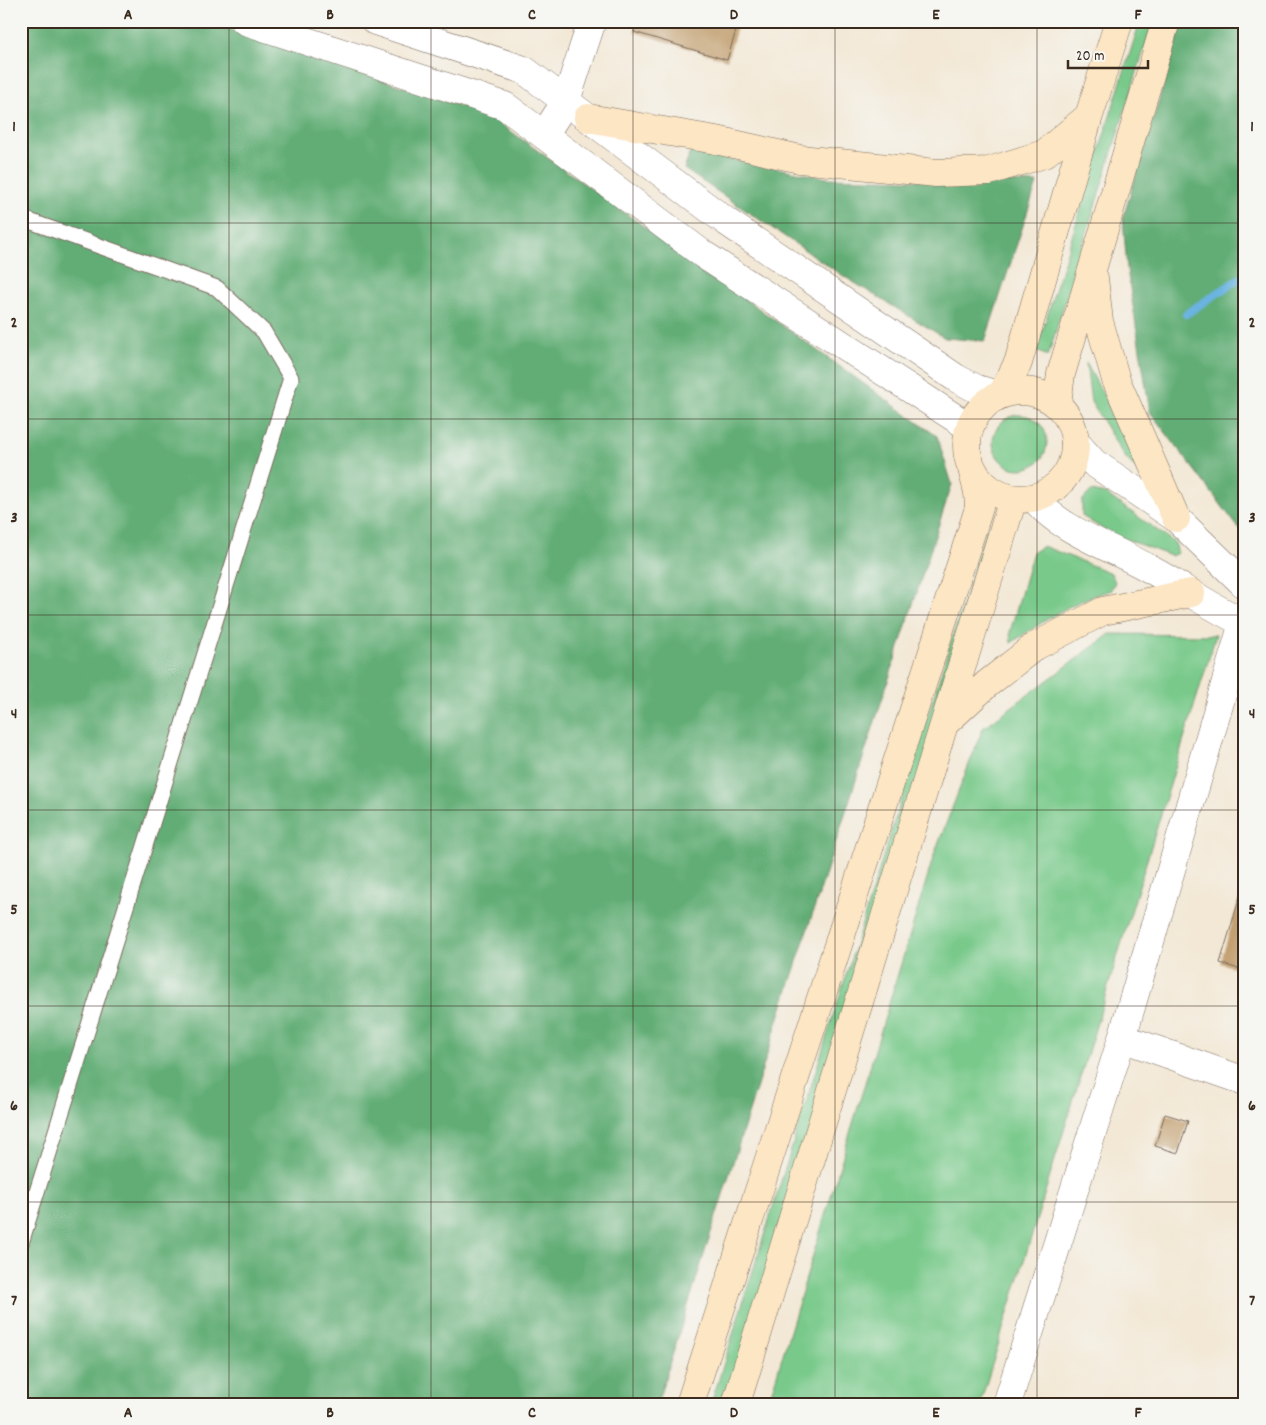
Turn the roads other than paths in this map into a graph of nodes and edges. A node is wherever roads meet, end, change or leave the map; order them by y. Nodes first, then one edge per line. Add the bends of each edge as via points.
1 (245, 21) edge
2 (375, 21) edge
3 (592, 21) edge
4 (1119, 21) edge
5 (1166, 21) edge
6 (566, 101) junction
7 (1089, 116) junction
8 (588, 118) junction
9 (544, 135) junction
10 (21, 218) edge
11 (1092, 264) junction
12 (999, 395) junction
13 (1057, 404) junction
14 (969, 427) junction
15 (1075, 442) junction
16 (972, 469) junction
17 (1024, 498) junction
18 (1176, 518) junction
19 (1245, 585) edge
20 (1191, 593) junction
21 (1244, 621) edge
22 (945, 723) junction
23 (1122, 1038) junction
24 (1245, 1081) edge
25 (21, 1243) edge
26 (690, 1404) edge
27 (736, 1404) edge
28 (1007, 1404) edge

1 - 9 street via 505,106
2 - 6 street via 524,70
3 - 6 street
4 - 7 main road
5 - 11 main road
6 - 8 street
6 - 9 street
7 - 8 main road via 1044,154 989,171 936,173 800,159 716,140
7 - 12 main road via 1018,363
8 - 12 street via 727,222 956,378 977,389
9 - 14 street via 704,255
10 - 25 lane via 217,288 264,332 291,378
11 - 13 main road via 1061,374
11 - 18 main road via 1099,321 1116,380
12 - 13 main road via 1028,391 1044,395
12 - 14 main road via 985,403
13 - 15 main road via 1070,421
14 - 16 main road via 967,448
15 - 17 main road via 1069,471 1060,483 1048,492
15 - 18 street via 1094,463
16 - 17 main road via 996,494
16 - 26 main road via 979,508
17 - 20 street via 1071,528
17 - 22 main road
18 - 19 street
20 - 21 street
20 - 22 main road via 1103,611 1034,647
21 - 23 street
22 - 27 main road
23 - 24 street
23 - 28 street

